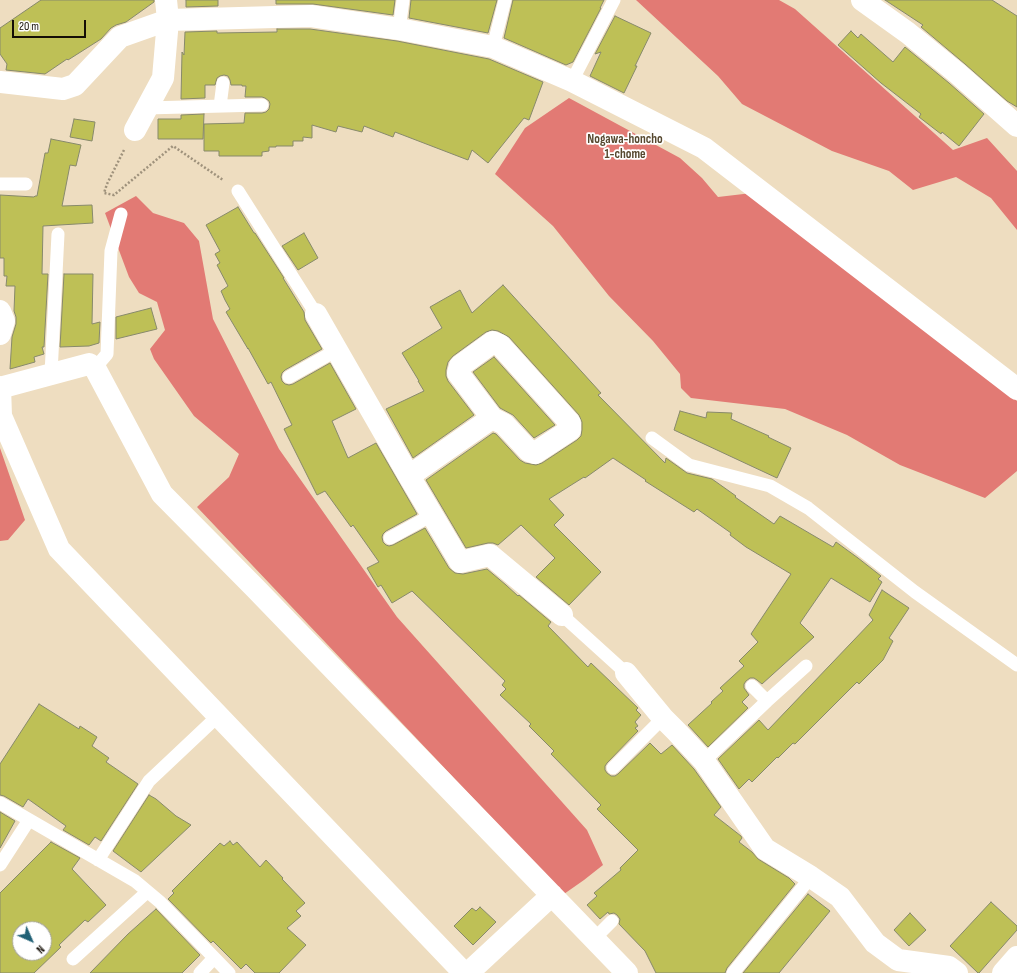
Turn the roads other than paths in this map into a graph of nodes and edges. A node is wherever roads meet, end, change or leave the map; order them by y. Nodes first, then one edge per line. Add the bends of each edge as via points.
1 (403, 0) edge
2 (505, 0) edge
3 (614, 0) edge
4 (862, 0) edge
5 (167, 10) edge
6 (398, 29) junction
7 (493, 47) junction
8 (572, 81) junction
9 (0, 82) edge
10 (223, 83) dead end
11 (220, 106) junction
12 (262, 106) dead end
13 (146, 108) junction
14 (1017, 126) edge
15 (135, 130) road end
16 (0, 184) edge
17 (26, 184) dead end
18 (238, 191) road end
19 (121, 214) dead end
20 (58, 234) dead end
21 (0, 311) edge
22 (316, 314) joint
23 (0, 334) edge
24 (337, 350) junction
25 (95, 368) junction
26 (51, 374) junction
27 (289, 377) dead end
28 (0, 387) edge
29 (1017, 389) edge
30 (492, 418) junction
31 (652, 438) dead end
32 (409, 476) junction
33 (432, 515) junction
34 (390, 538) dead end
35 (562, 615) joint
36 (1017, 665) edge
37 (806, 666) dead end
38 (626, 673) joint
39 (752, 686) dead end
40 (767, 701) junction
41 (219, 715) junction
42 (663, 718) junction
43 (704, 761) junction
44 (613, 768) dead end
45 (0, 803) edge
46 (29, 820) junction
47 (98, 860) junction
48 (0, 865) edge
49 (811, 877) junction
50 (147, 892) junction
51 (552, 895) junction
52 (612, 921) dead end
53 (594, 939) junction
54 (1017, 957) edge
55 (214, 958) junction
56 (73, 959) dead end
57 (200, 973) edge
58 (229, 973) edge
59 (464, 973) edge
60 (468, 973) edge
61 (627, 973) edge
62 (733, 973) edge
63 (957, 973) edge
64 (1003, 973) edge

1 - 6 lane
2 - 7 lane
3 - 8 lane
4 - 14 street via 951,68
5 - 6 street via 311,16
5 - 9 street via 120,37 75,85 63,89
5 - 13 street via 163,78
6 - 7 street
7 - 8 street
8 - 29 street via 704,148
10 - 11 lane
11 - 12 lane
11 - 13 lane
13 - 15 street
16 - 17 lane
18 - 22 lane
19 - 25 lane via 111,251 107,354
20 - 26 lane
21 - 23 street via 4,321
22 - 24 street
24 - 27 lane
24 - 32 street
25 - 26 street via 89,364
25 - 51 street via 162,494
26 - 28 street
28 - 41 street via 1,416 60,549
30 - 30 street via 458,373 460,366 493,342 500,345 570,423 570,430 534,453 529,451 504,424
30 - 32 street
31 - 36 lane via 689,465 770,486 808,508 915,592
32 - 33 street
33 - 34 lane
33 - 35 street via 460,562 490,555
35 - 38 lane
37 - 40 lane
38 - 42 street
39 - 40 lane
40 - 43 lane
41 - 47 lane via 148,781
41 - 59 street
42 - 43 street
42 - 44 lane
43 - 49 street via 765,849
45 - 46 lane
46 - 47 lane
46 - 48 lane
47 - 50 lane via 134,881
49 - 62 lane
49 - 63 street via 840,897 875,944 898,960 949,966
50 - 55 lane
50 - 56 lane
51 - 53 street
51 - 60 street
52 - 53 lane
53 - 61 street
54 - 64 street
55 - 57 lane
55 - 58 lane

